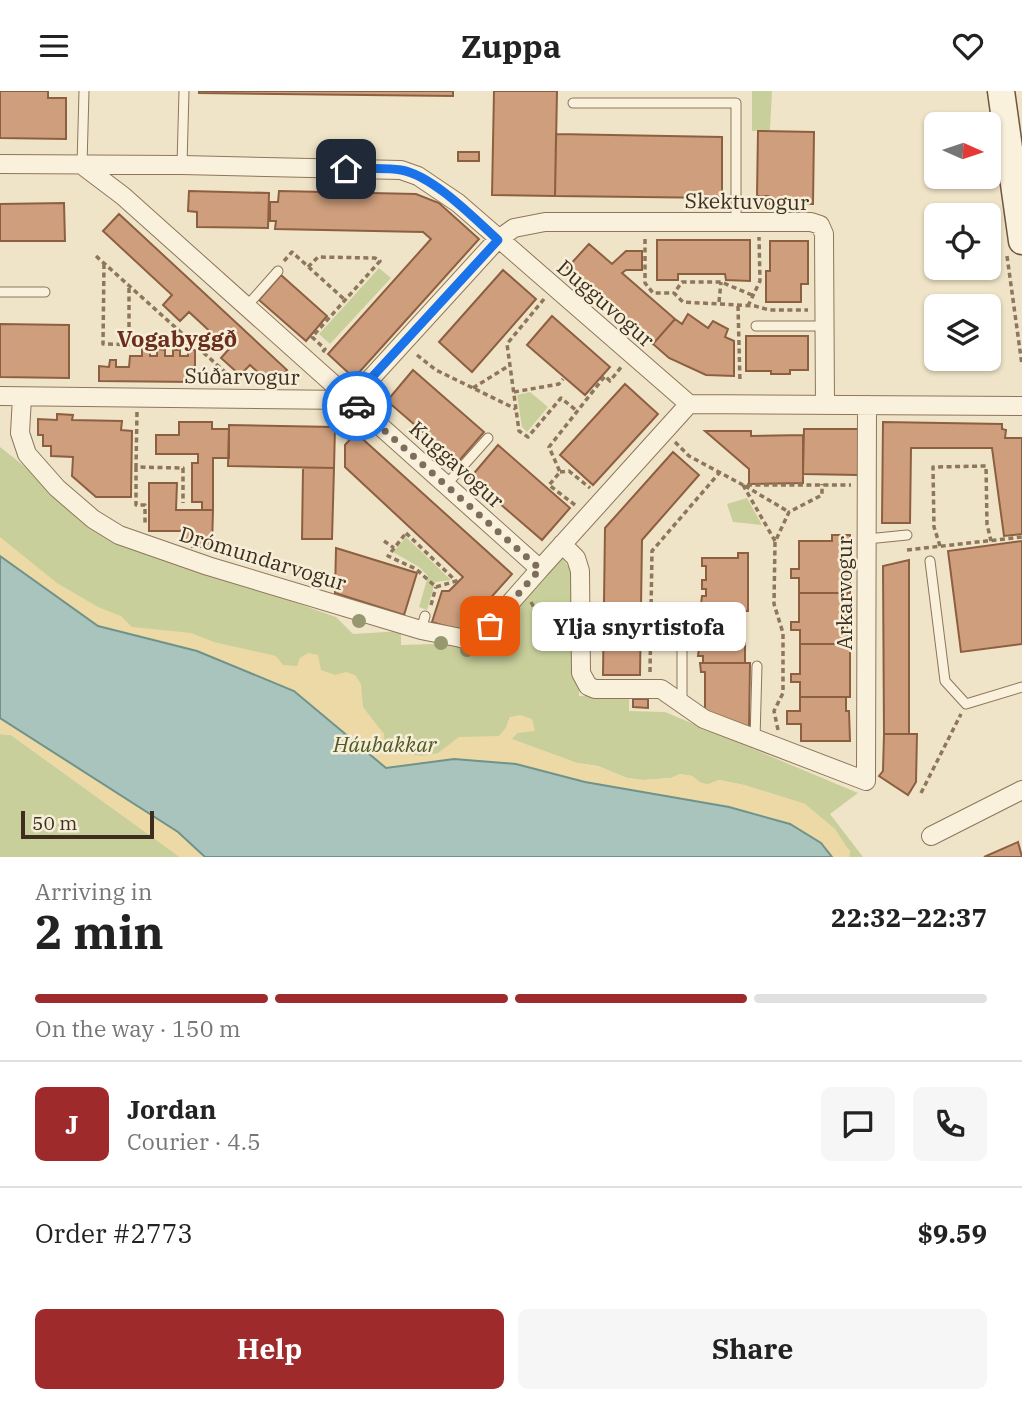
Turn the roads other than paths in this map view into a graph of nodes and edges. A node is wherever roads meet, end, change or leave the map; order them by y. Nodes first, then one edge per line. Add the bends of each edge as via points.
1 (84, 91) edge
2 (184, 91) edge
3 (1001, 91) edge
4 (573, 103) dead end
5 (0, 164) edge
6 (82, 165) junction
7 (182, 165) junction
8 (736, 222) junction
9 (498, 240) junction
10 (1022, 241) edge
11 (279, 268) road end
12 (0, 292) edge
13 (46, 292) dead end
14 (246, 306) junction
15 (821, 318) junction
16 (756, 326) dead end
17 (0, 396) edge
18 (22, 397) junction
19 (351, 400) junction
20 (689, 404) junction
21 (825, 405) junction
22 (867, 405) junction
23 (1022, 406) edge
24 (488, 438) dead end
25 (446, 485) junction
26 (907, 535) dead end
27 (562, 544) junction
28 (867, 546) junction
29 (930, 562) dead end
30 (540, 569) junction
31 (682, 645) dead end
32 (757, 666) dead end
33 (1022, 687) edge
34 (682, 703) junction
35 (755, 739) junction
36 (1022, 790) edge
37 (931, 836) dead end

1 - 6 lane
2 - 7 lane
3 - 10 street
4 - 8 lane via 736,103
5 - 6 street, Dugguvogur
6 - 7 street, Dugguvogur
6 - 14 street, Kuggavogur
7 - 9 street, Dugguvogur via 401,170 458,203
8 - 9 street, Skektuvogur via 545,222 514,228
8 - 15 street, Skektuvogur via 820,225 824,234
9 - 19 street
9 - 20 street, Dugguvogur
11 - 14 lane
12 - 13 lane
14 - 19 street, Kuggavogur
15 - 16 lane
15 - 21 street, Skektuvogur
17 - 18 street, Súðarvogur
18 - 19 street, Súðarvogur
18 - 30 street, Drómundarvogur via 20,433 27,454 66,495 119,535 208,566 425,620 475,643
19 - 25 street, Kuggavogur
20 - 21 street
20 - 27 street via 596,493
21 - 22 street
22 - 23 street
22 - 28 street, Arkarvogur
24 - 25 lane
25 - 30 street, Kuggavogur
26 - 28 lane
27 - 30 street
27 - 34 street via 576,558 580,571 581,673 589,686 661,689
28 - 35 street, Arkarvogur via 866,781
29 - 33 lane via 945,681 965,704
31 - 34 lane
32 - 35 lane
34 - 35 street via 704,719
36 - 37 street

